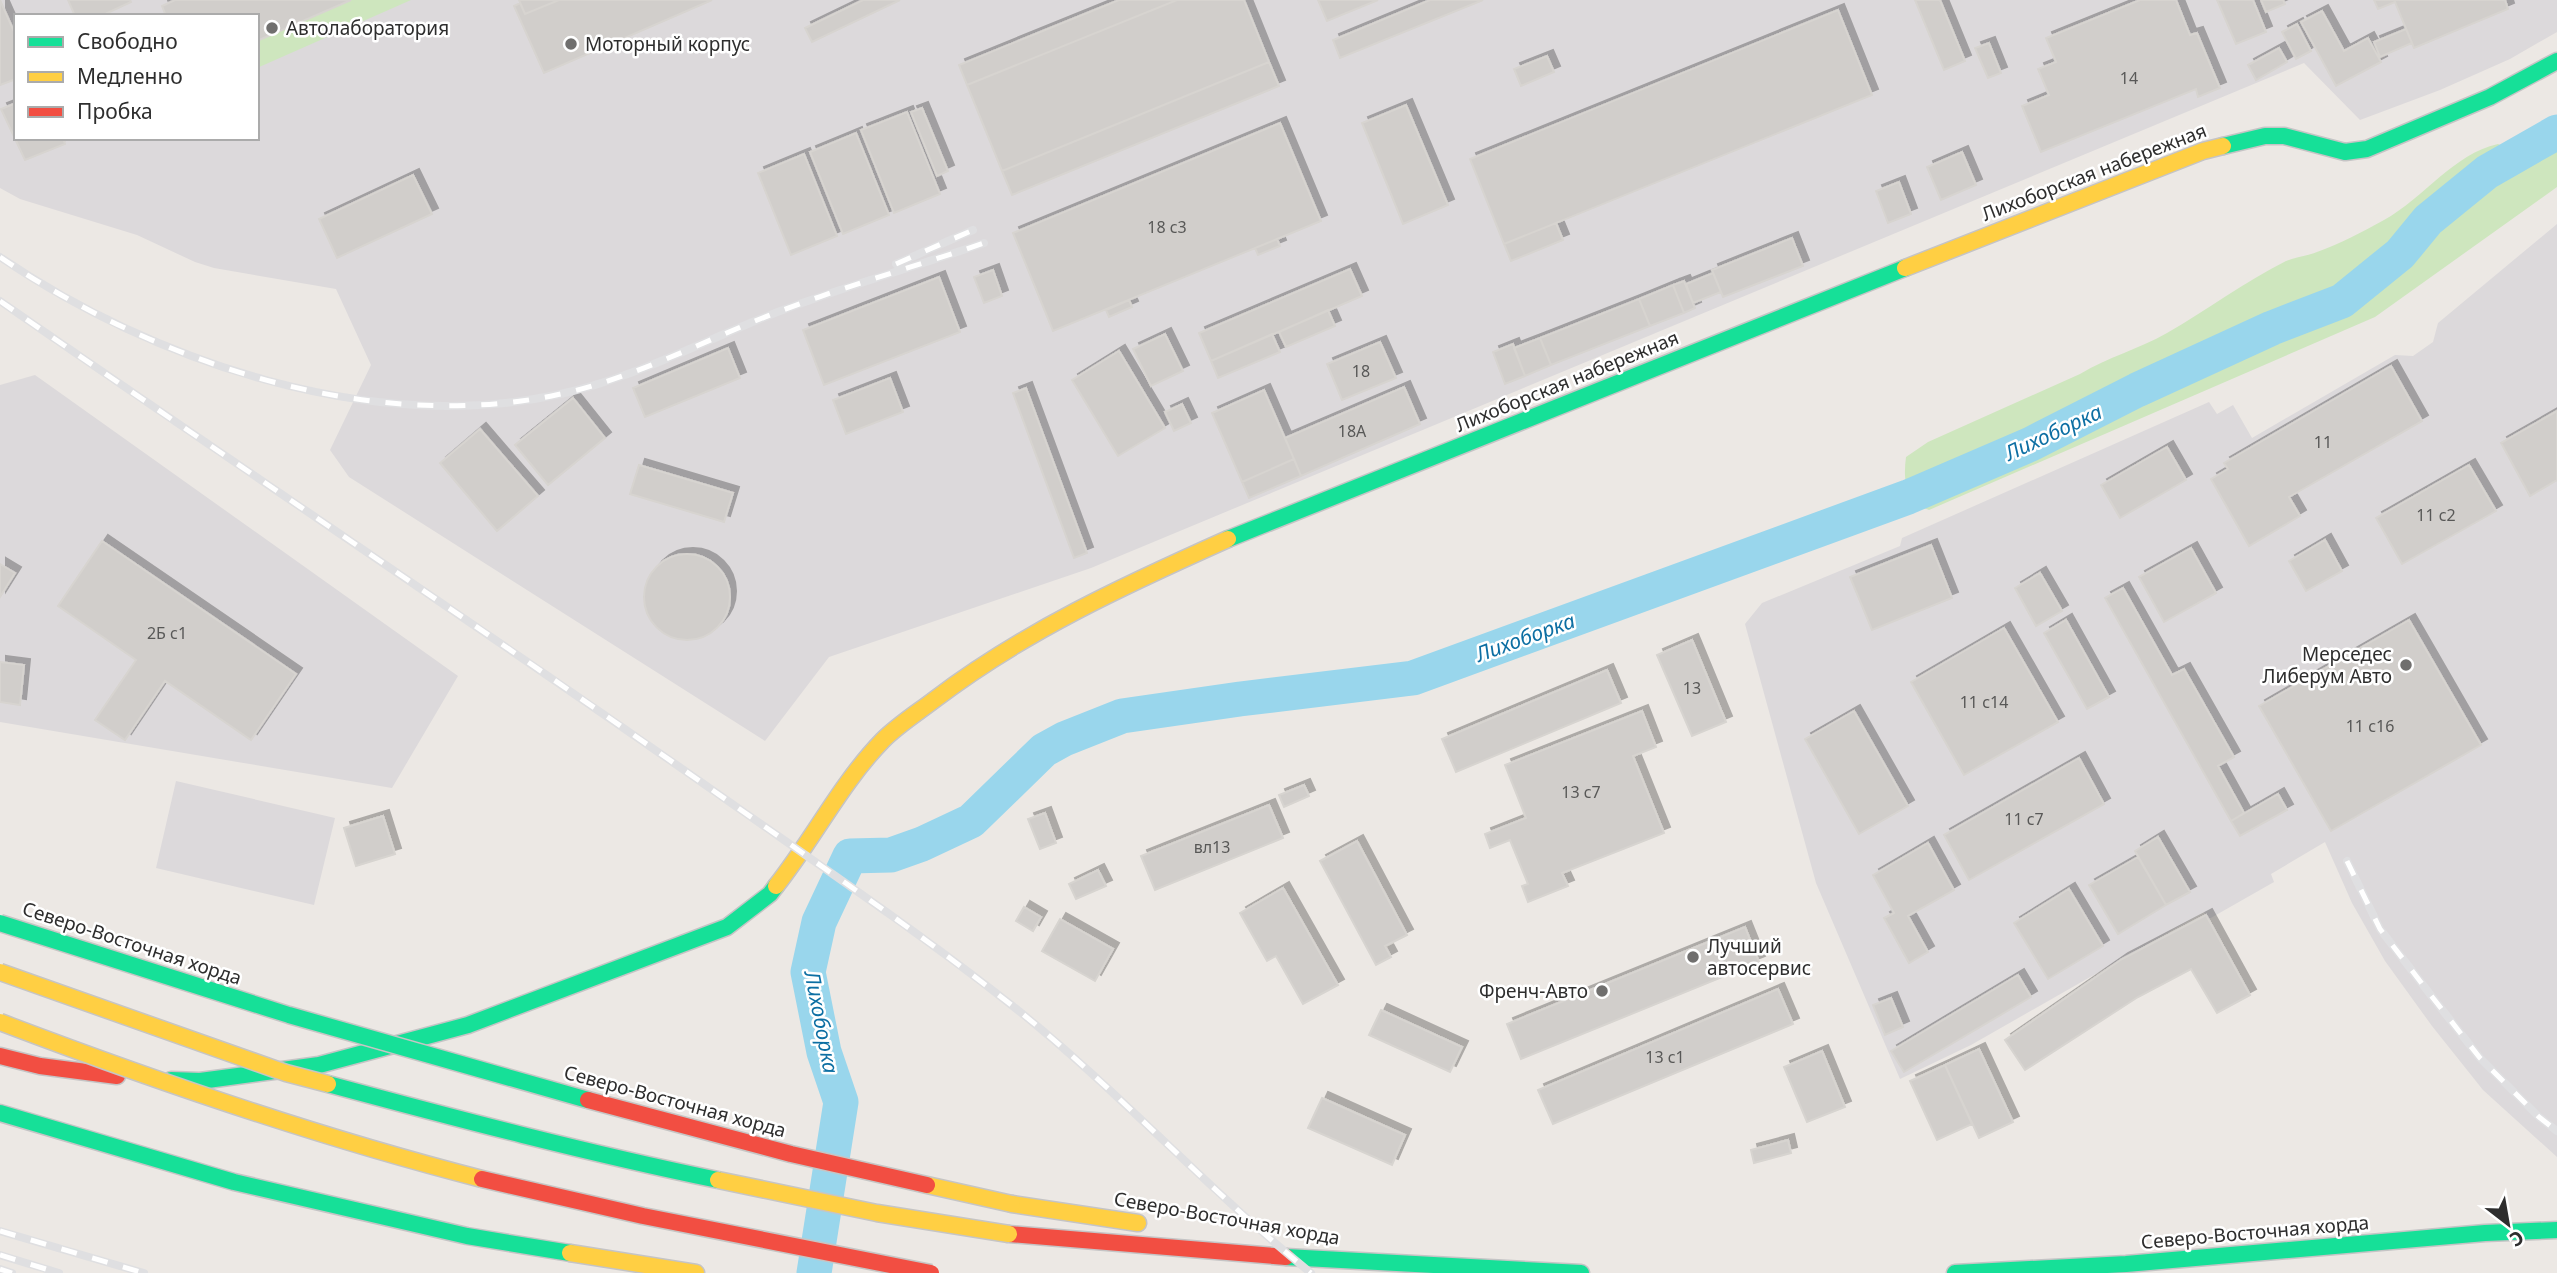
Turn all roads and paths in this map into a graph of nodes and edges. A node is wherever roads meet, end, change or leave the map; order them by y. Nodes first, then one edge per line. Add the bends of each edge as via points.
1 (2557, 61) edge
2 (0, 923) edge
3 (0, 972) edge
4 (0, 1022) edge
5 (0, 1056) edge
6 (0, 1113) edge
7 (1158, 1226) dead end
8 (2557, 1230) edge
9 (1224, 1235) dead end
10 (1353, 1262) junction
11 (696, 1273) edge
12 (931, 1273) edge
13 (1581, 1273) edge
14 (1955, 1273) edge

1 - 5 main road, Лихоборская набережная via 2490,97 2367,149 2345,152 2284,136 2265,136 2203,151 1138,579 1031,634 885,738 848,780 801,855 770,894 727,927 696,940 468,1025 319,1065 200,1081 123,1077
2 - 7 main road, Северо-Восточная хорда, bridge via 497,1076 791,1154 1012,1204
3 - 10 main road, Северо-Восточная хорда, bridge via 286,1073 635,1164 877,1213 1009,1234
4 - 12 main road, bridge via 276,1120 472,1176
6 - 11 main road via 234,1182 454,1233
8 - 14 main road, Северо-Восточная хорда
9 - 10 main road, Северо-Восточная хорда
10 - 13 main road, Северо-Восточная хорда

